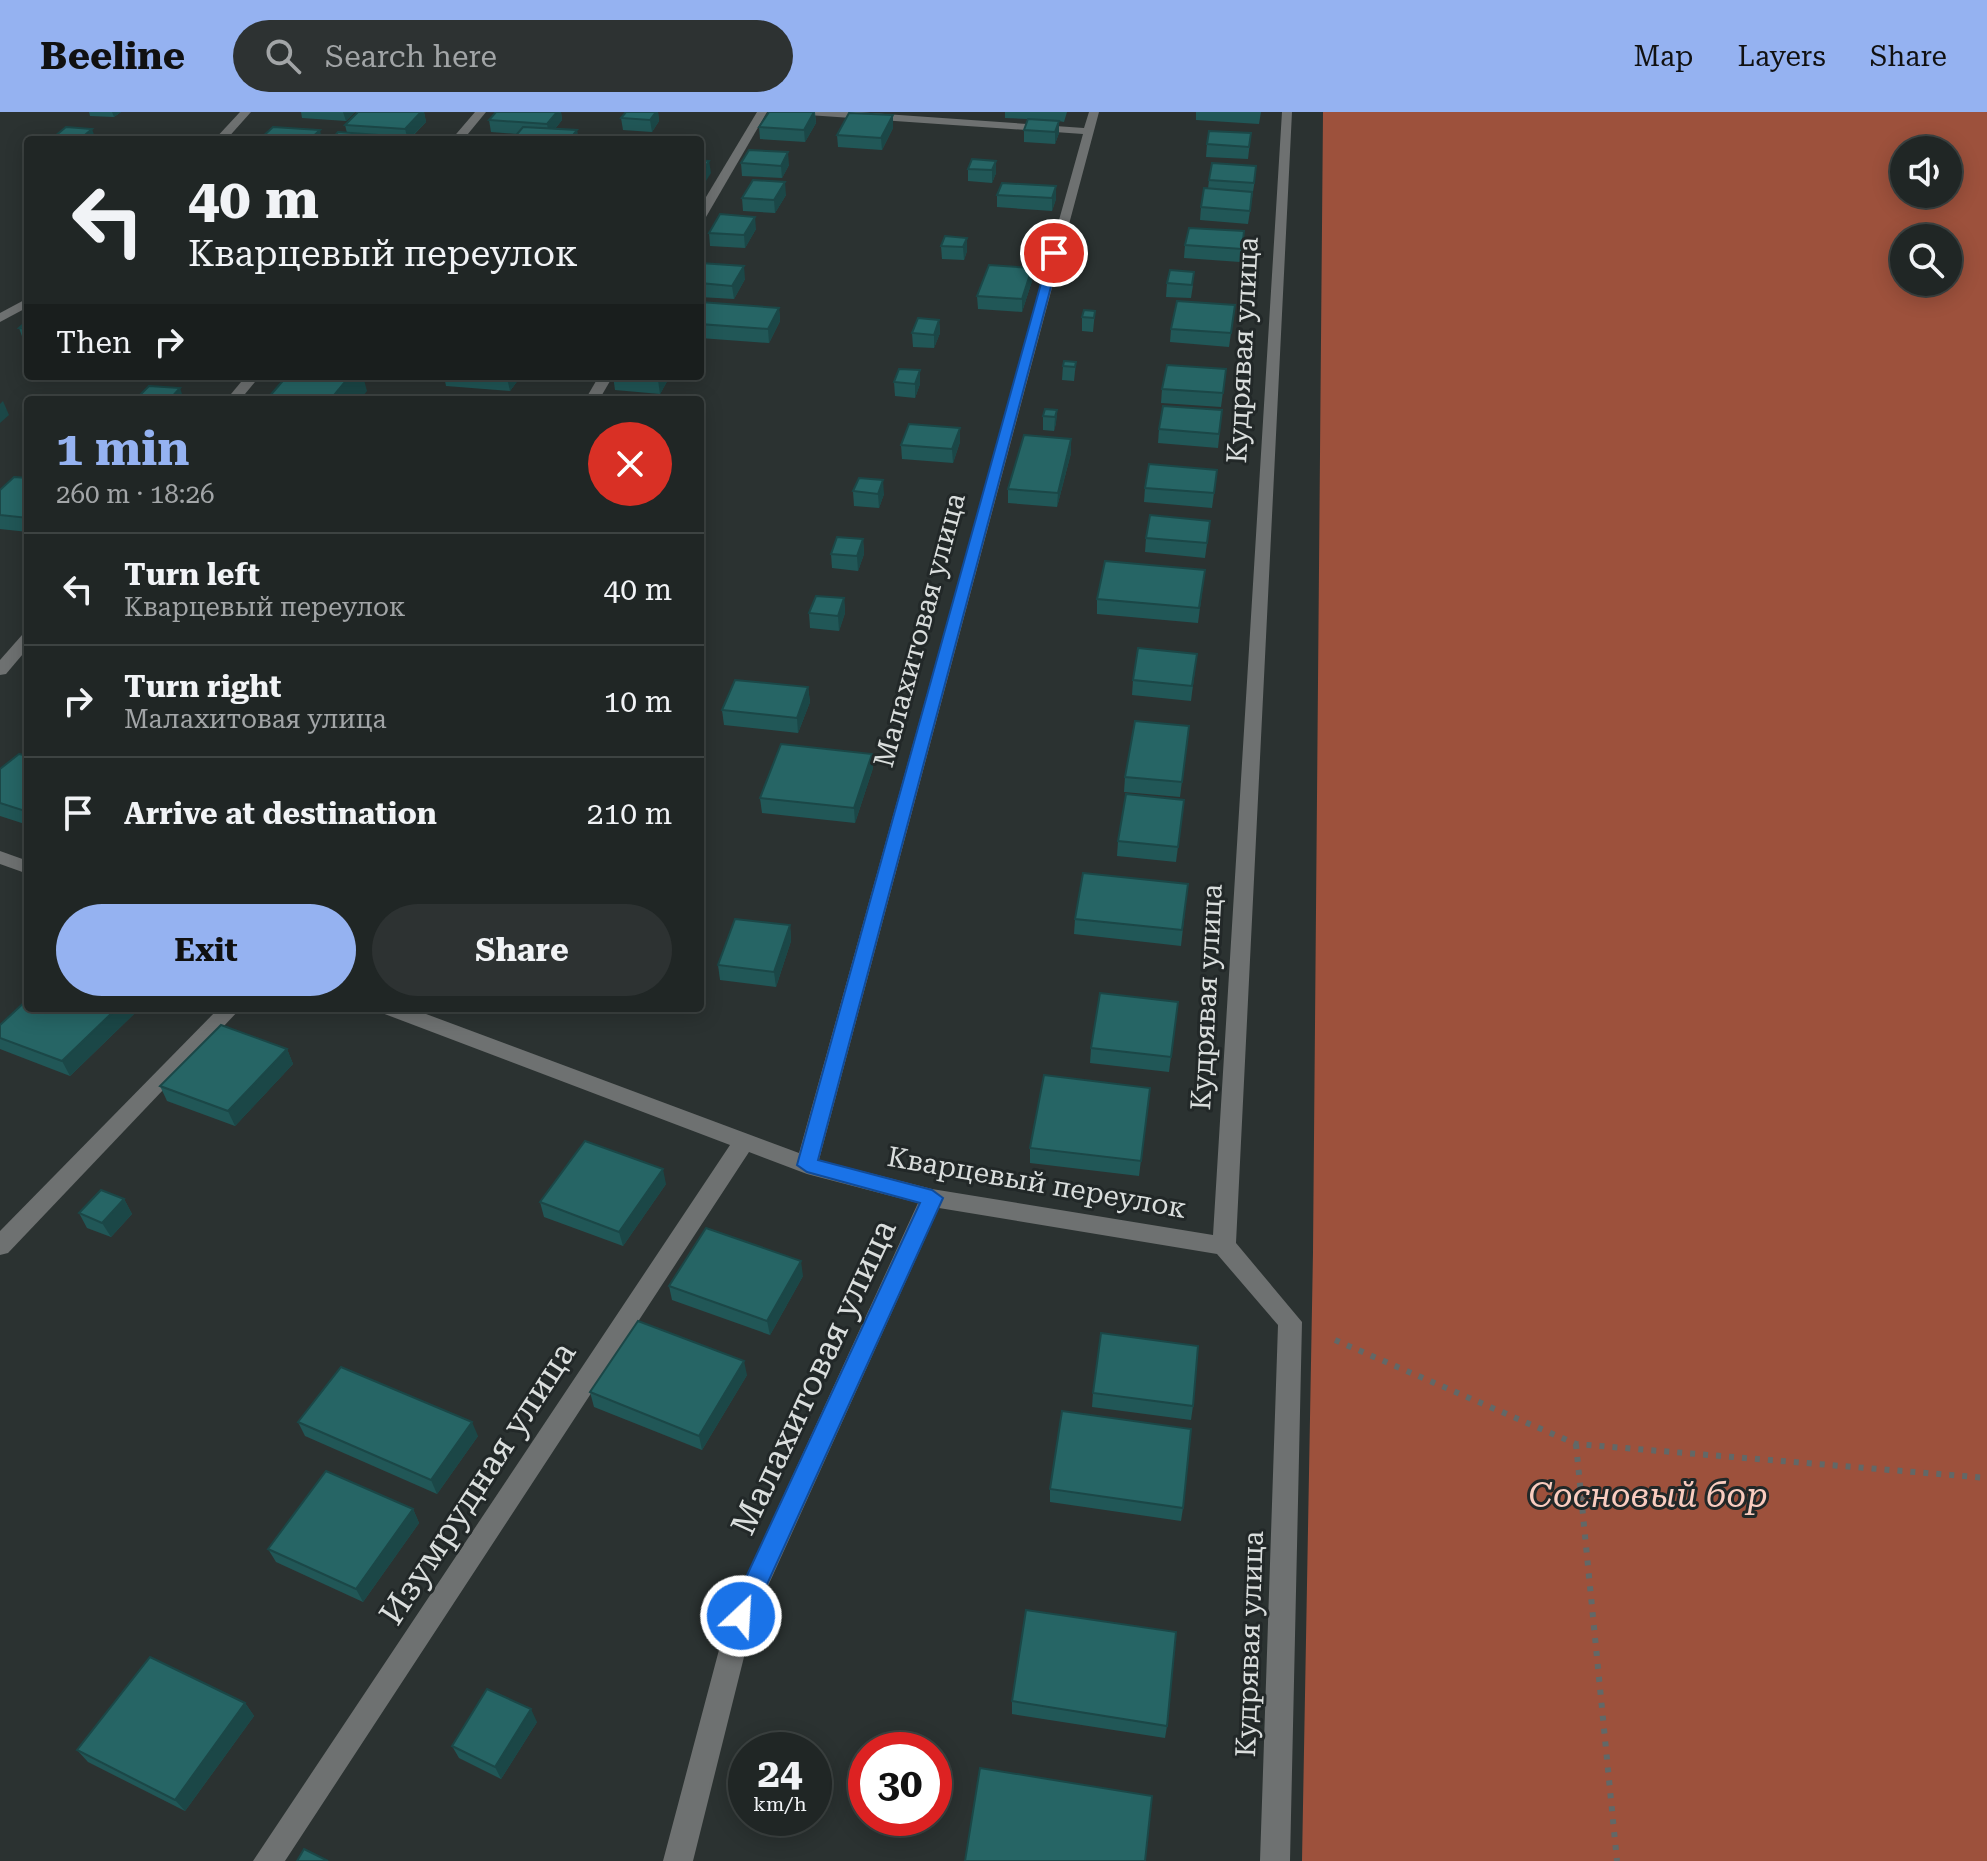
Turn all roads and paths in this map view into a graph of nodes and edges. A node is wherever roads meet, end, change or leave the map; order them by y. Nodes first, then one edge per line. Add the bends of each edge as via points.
1 (246, 112) edge
2 (481, 112) edge
3 (762, 112) edge
4 (808, 112) edge
5 (1094, 112) edge
6 (1287, 112) edge
7 (1087, 131) junction
8 (224, 136) edge
9 (460, 136) edge
10 (704, 210) edge
11 (24, 304) edge
12 (0, 318) edge
13 (250, 380) edge
14 (236, 396) edge
15 (24, 643) edge
16 (0, 670) edge
17 (0, 857) edge
18 (24, 866) edge
19 (227, 1012) edge
20 (399, 1012) edge
21 (743, 1143) junction
22 (807, 1165) junction
23 (932, 1198) junction
24 (0, 1246) edge
25 (1224, 1246) junction
26 (1290, 1322) junction
27 (1576, 1444) junction
28 (1987, 1478) edge
29 (268, 1861) edge
30 (678, 1861) edge
31 (1275, 1861) edge
32 (1617, 1861) edge

1 - 8 street
2 - 9 street
3 - 10 street
4 - 7 street
5 - 7 street, Малахитовая улица
6 - 25 street, Кудрявая улица
7 - 22 street, Малахитовая улица
11 - 12 street
13 - 14 street
15 - 16 street
17 - 18 street
19 - 24 street
20 - 21 street, Кварцевый переулок
21 - 22 street, Кварцевый переулок
21 - 29 street, Изумрудная улица
22 - 23 street, Кварцевый переулок
23 - 25 street, Кварцевый переулок
23 - 30 street, Малахитовая улица via 741,1616
25 - 26 street
26 - 27 path
26 - 31 street, Кудрявая улица
27 - 28 path
27 - 32 path

